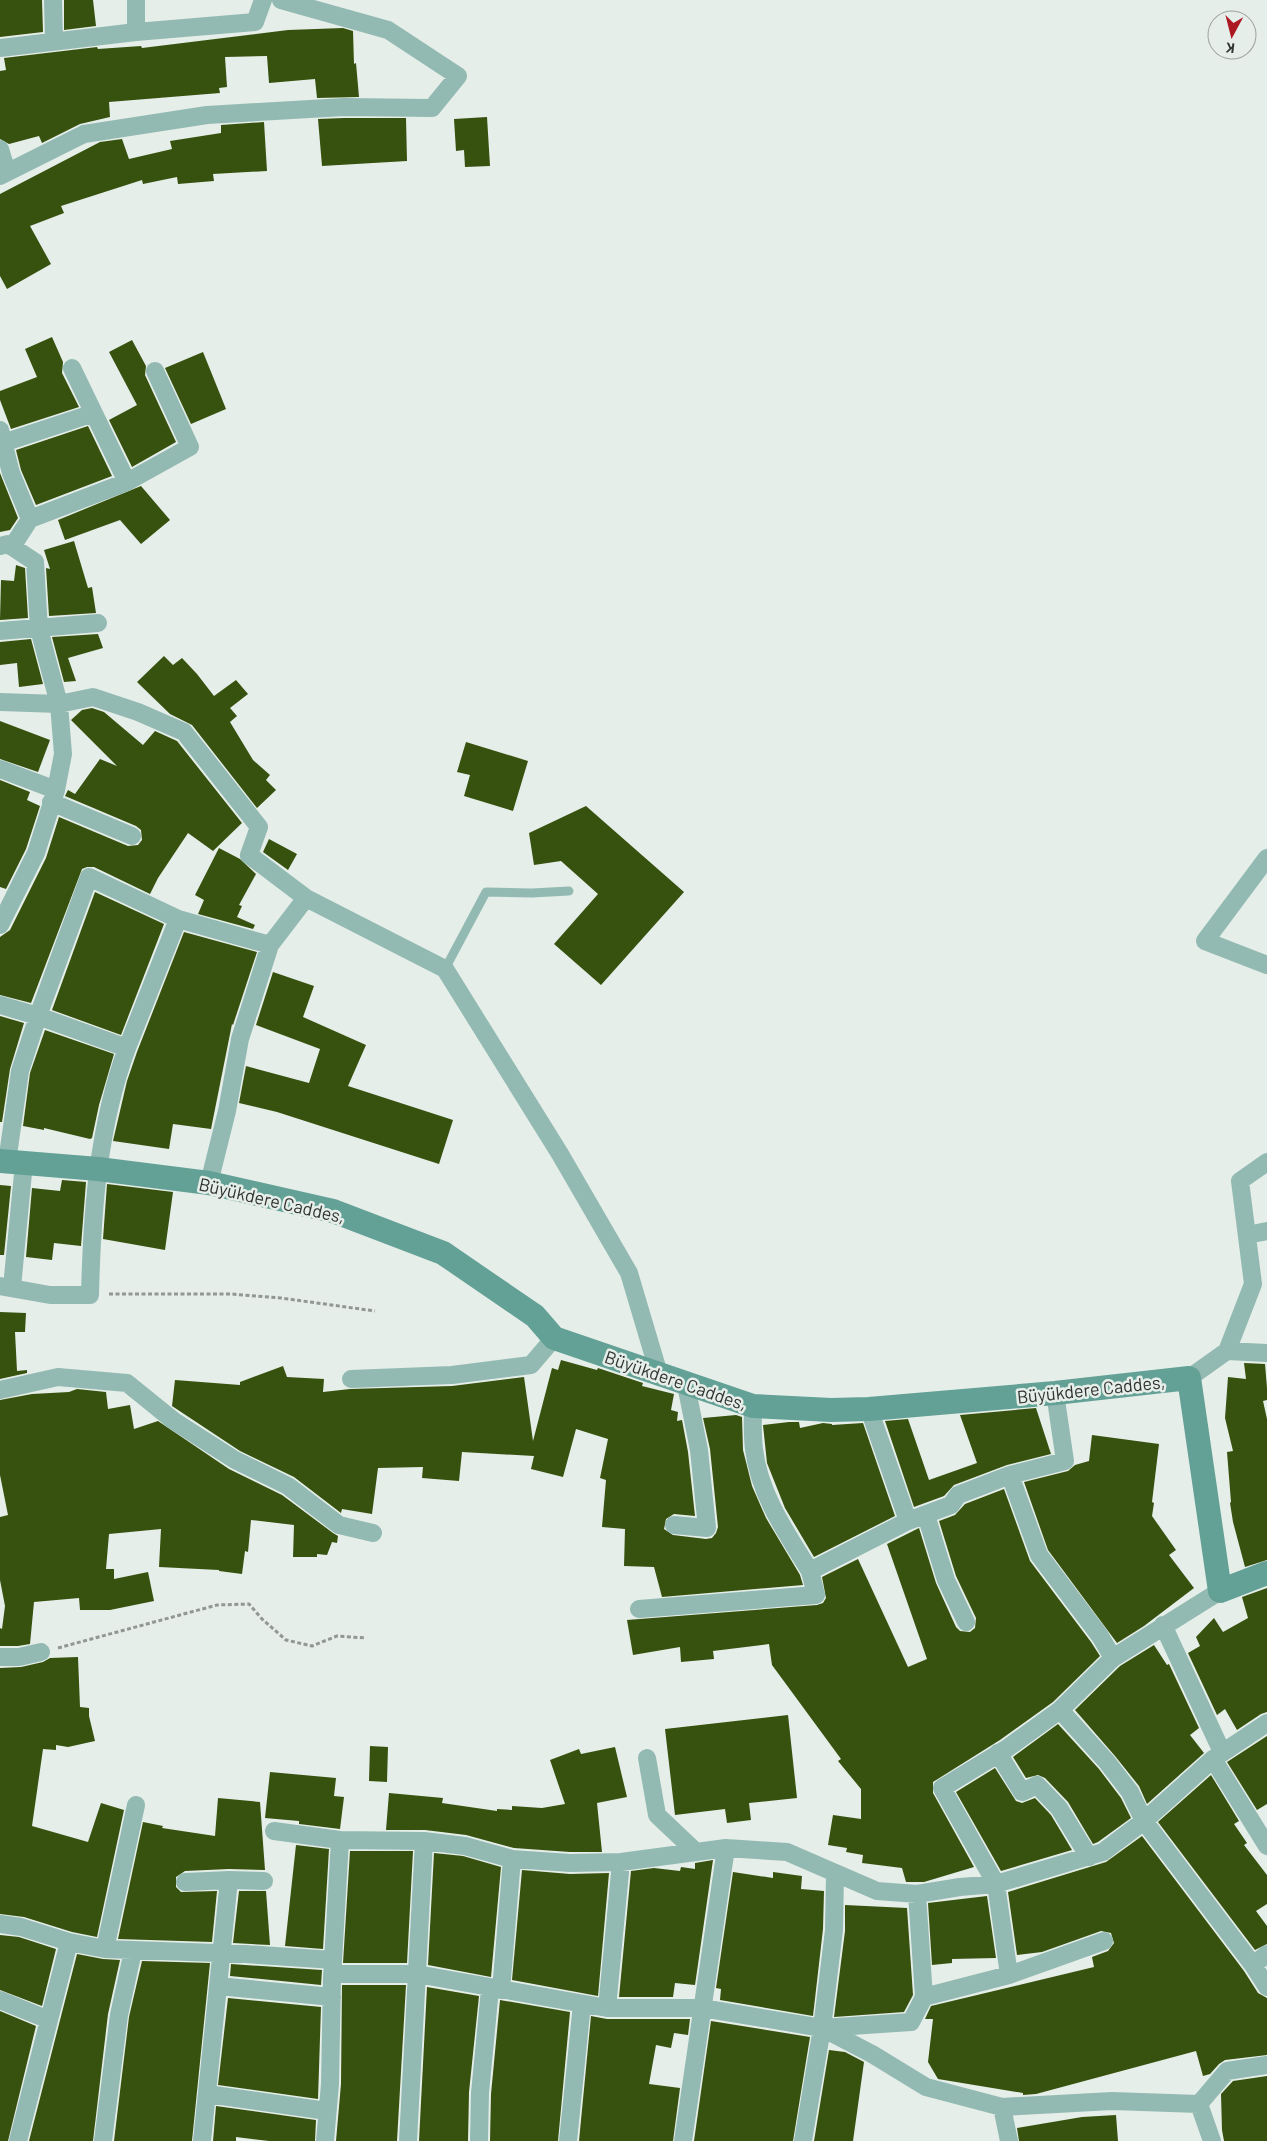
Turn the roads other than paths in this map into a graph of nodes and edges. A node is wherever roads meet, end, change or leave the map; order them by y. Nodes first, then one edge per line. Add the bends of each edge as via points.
1 (53, 0) edge
2 (136, 0) edge
3 (263, 0) edge
4 (281, 0) edge
5 (136, 32) junction
6 (54, 40) junction
7 (0, 48) edge
8 (0, 149) edge
9 (4, 174) edge
10 (72, 368) dead end
11 (156, 371) dead end
12 (94, 413) junction
13 (1, 439) edge
14 (127, 482) junction
15 (30, 519) junction
16 (6, 546) edge
17 (98, 623) dead end
18 (39, 629) junction
19 (0, 631) edge
20 (0, 702) edge
21 (59, 704) junction
22 (0, 769) edge
23 (54, 796) junction
24 (132, 836) dead end
25 (1267, 858) edge
26 (570, 891) dead end
27 (306, 898) junction
28 (178, 919) junction
29 (0, 925) edge
30 (270, 945) junction
31 (1267, 965) edge
32 (445, 969) junction
33 (0, 1005) edge
34 (38, 1016) junction
35 (127, 1048) junction
36 (10, 1162) edge
37 (1267, 1162) edge
38 (98, 1169) junction
39 (209, 1183) junction
40 (1267, 1231) edge
41 (1247, 1236) junction
42 (6, 1287) edge
43 (554, 1338) junction
44 (1227, 1351) junction
45 (1267, 1353) edge
46 (659, 1374) junction
47 (1189, 1378) junction
48 (351, 1379) dead end
49 (686, 1384) junction
50 (0, 1390) edge
51 (1055, 1394) junction
52 (753, 1406) junction
53 (869, 1409) junction
54 (1010, 1475) junction
55 (926, 1515) junction
56 (908, 1521) junction
57 (674, 1525) dead end
58 (374, 1533) dead end
59 (810, 1571) junction
60 (1267, 1573) edge
61 (1220, 1591) junction
62 (638, 1609) dead end
63 (966, 1622) dead end
64 (1163, 1625) junction
65 (41, 1652) road end
66 (0, 1658) edge
67 (1113, 1658) junction
68 (1060, 1710) junction
69 (1267, 1723) edge
70 (998, 1753) junction
71 (1218, 1756) junction
72 (647, 1758) dead end
73 (136, 1805) dead end
74 (1144, 1820) junction
75 (274, 1831) dead end
76 (340, 1840) junction
77 (424, 1841) junction
78 (1267, 1846) edge
79 (726, 1848) junction
80 (695, 1850) junction
81 (1089, 1857) junction
82 (512, 1859) junction
83 (621, 1862) junction
84 (835, 1874) junction
85 (229, 1880) junction
86 (264, 1881) dead end
87 (185, 1882) dead end
88 (996, 1884) junction
89 (917, 1894) junction
90 (0, 1924) edge
91 (69, 1942) junction
92 (1104, 1942) dead end
93 (105, 1949) junction
94 (133, 1951) junction
95 (221, 1954) junction
96 (1267, 1954) edge
97 (1253, 1965) junction
98 (333, 1967) junction
99 (417, 1974) junction
100 (1009, 1975) junction
101 (218, 1986) junction
102 (1267, 1987) edge
103 (496, 1990) junction
104 (332, 1997) junction
105 (924, 1997) junction
106 (0, 2000) edge
107 (582, 2004) junction
108 (607, 2008) junction
109 (702, 2008) junction
110 (49, 2020) junction
111 (822, 2028) junction
112 (1267, 2065) edge
113 (207, 2094) junction
114 (1199, 2104) junction
115 (1002, 2106) junction
116 (327, 2111) junction
117 (18, 2141) edge
118 (103, 2141) edge
119 (202, 2141) edge
120 (325, 2141) edge
121 (408, 2141) edge
122 (479, 2141) edge
123 (568, 2141) edge
124 (683, 2141) edge
125 (803, 2141) edge
126 (1009, 2141) edge
127 (1212, 2141) edge

1 - 6 street
2 - 5 street
3 - 5 street via 255,22
4 - 9 street via 388,30 458,76 432,108 344,107 207,115 84,134
5 - 6 street
6 - 7 street
8 - 9 street
10 - 12 street
11 - 14 street via 190,447
12 - 13 street
12 - 14 street
13 - 15 street via 10,473
14 - 15 street
15 - 16 street
16 - 18 street via 35,562
17 - 18 street
18 - 19 street
18 - 21 street
20 - 21 street
21 - 23 street via 63,754
21 - 27 street via 93,697 184,732 259,827 249,855
22 - 23 street
23 - 24 street
23 - 29 street via 36,853
25 - 31 street via 1205,941
26 - 32 lane via 532,894 486,892
27 - 30 street
27 - 32 street
28 - 30 street
28 - 34 street via 89,877
28 - 35 street
30 - 39 street via 240,1039 228,1111
32 - 46 street via 629,1273
33 - 34 street
34 - 35 street
34 - 36 street via 20,1071
35 - 38 street via 109,1104
36 - 38 street, Büyükdere Caddes,
36 - 42 street
37 - 41 street via 1240,1181
38 - 39 street, Büyükdere Caddes,
38 - 42 street via 90,1295 50,1295
39 - 43 street, Büyükdere Caddes, via 333,1211 443,1253 536,1316
40 - 41 street
41 - 44 street via 1252,1284
43 - 46 street, Büyükdere Caddes,
43 - 48 street via 531,1366
44 - 45 street
44 - 47 street
46 - 49 street, Büyükdere Caddes,
47 - 51 street, Büyükdere Caddes,
47 - 61 street, Büyükdere Caddes,
49 - 52 street, Büyükdere Caddes,
49 - 57 street via 700,1450 707,1528
50 - 58 street via 58,1377 127,1383 174,1420 234,1460 288,1486 339,1525
51 - 53 street, Büyükdere Caddes,
51 - 54 street via 1065,1460
52 - 53 street, Büyükdere Caddes,
52 - 59 street via 754,1450 762,1486
53 - 56 street
54 - 55 street via 958,1495 951,1505
54 - 67 street via 1039,1555
55 - 56 street
55 - 63 street via 946,1580
56 - 59 street
59 - 62 street via 816,1595
60 - 61 street
61 - 64 street
64 - 67 street
64 - 71 street
65 - 66 street
67 - 68 street
68 - 70 street
68 - 74 street via 1126,1786
69 - 71 street
70 - 81 street via 1022,1792 1037,1785 1059,1808
70 - 88 street via 942,1788
71 - 74 street
71 - 78 street
72 - 80 street via 657,1815
73 - 93 street
74 - 81 street via 1103,1852
74 - 97 street
75 - 76 street
76 - 77 street
76 - 98 street
77 - 82 street via 465,1846
77 - 99 street
79 - 80 street
79 - 84 street via 787,1852
79 - 109 street
80 - 83 street
81 - 88 street
82 - 83 street
82 - 103 street
83 - 108 street
84 - 89 street via 877,1890
84 - 111 street via 834,1930
85 - 86 street
85 - 87 street
85 - 95 street
88 - 89 street
88 - 100 street
89 - 105 street
90 - 91 street
91 - 93 street
91 - 110 street
92 - 100 street
93 - 94 street
94 - 95 street
94 - 118 street via 119,2016
95 - 98 street
95 - 101 street
96 - 97 street
97 - 102 street
98 - 99 street
98 - 104 street
99 - 103 street
99 - 121 street
100 - 105 street
101 - 104 street
101 - 113 street
103 - 107 street
103 - 122 street via 480,2093
104 - 116 street
105 - 111 street via 911,2022
106 - 110 street
107 - 108 street
107 - 123 street
108 - 109 street
109 - 111 street
109 - 124 street
110 - 117 street
111 - 115 street via 926,2087
111 - 125 street
112 - 114 street via 1227,2071
113 - 116 street
113 - 119 street
114 - 115 street via 1112,2101
114 - 127 street
115 - 126 street
116 - 120 street

